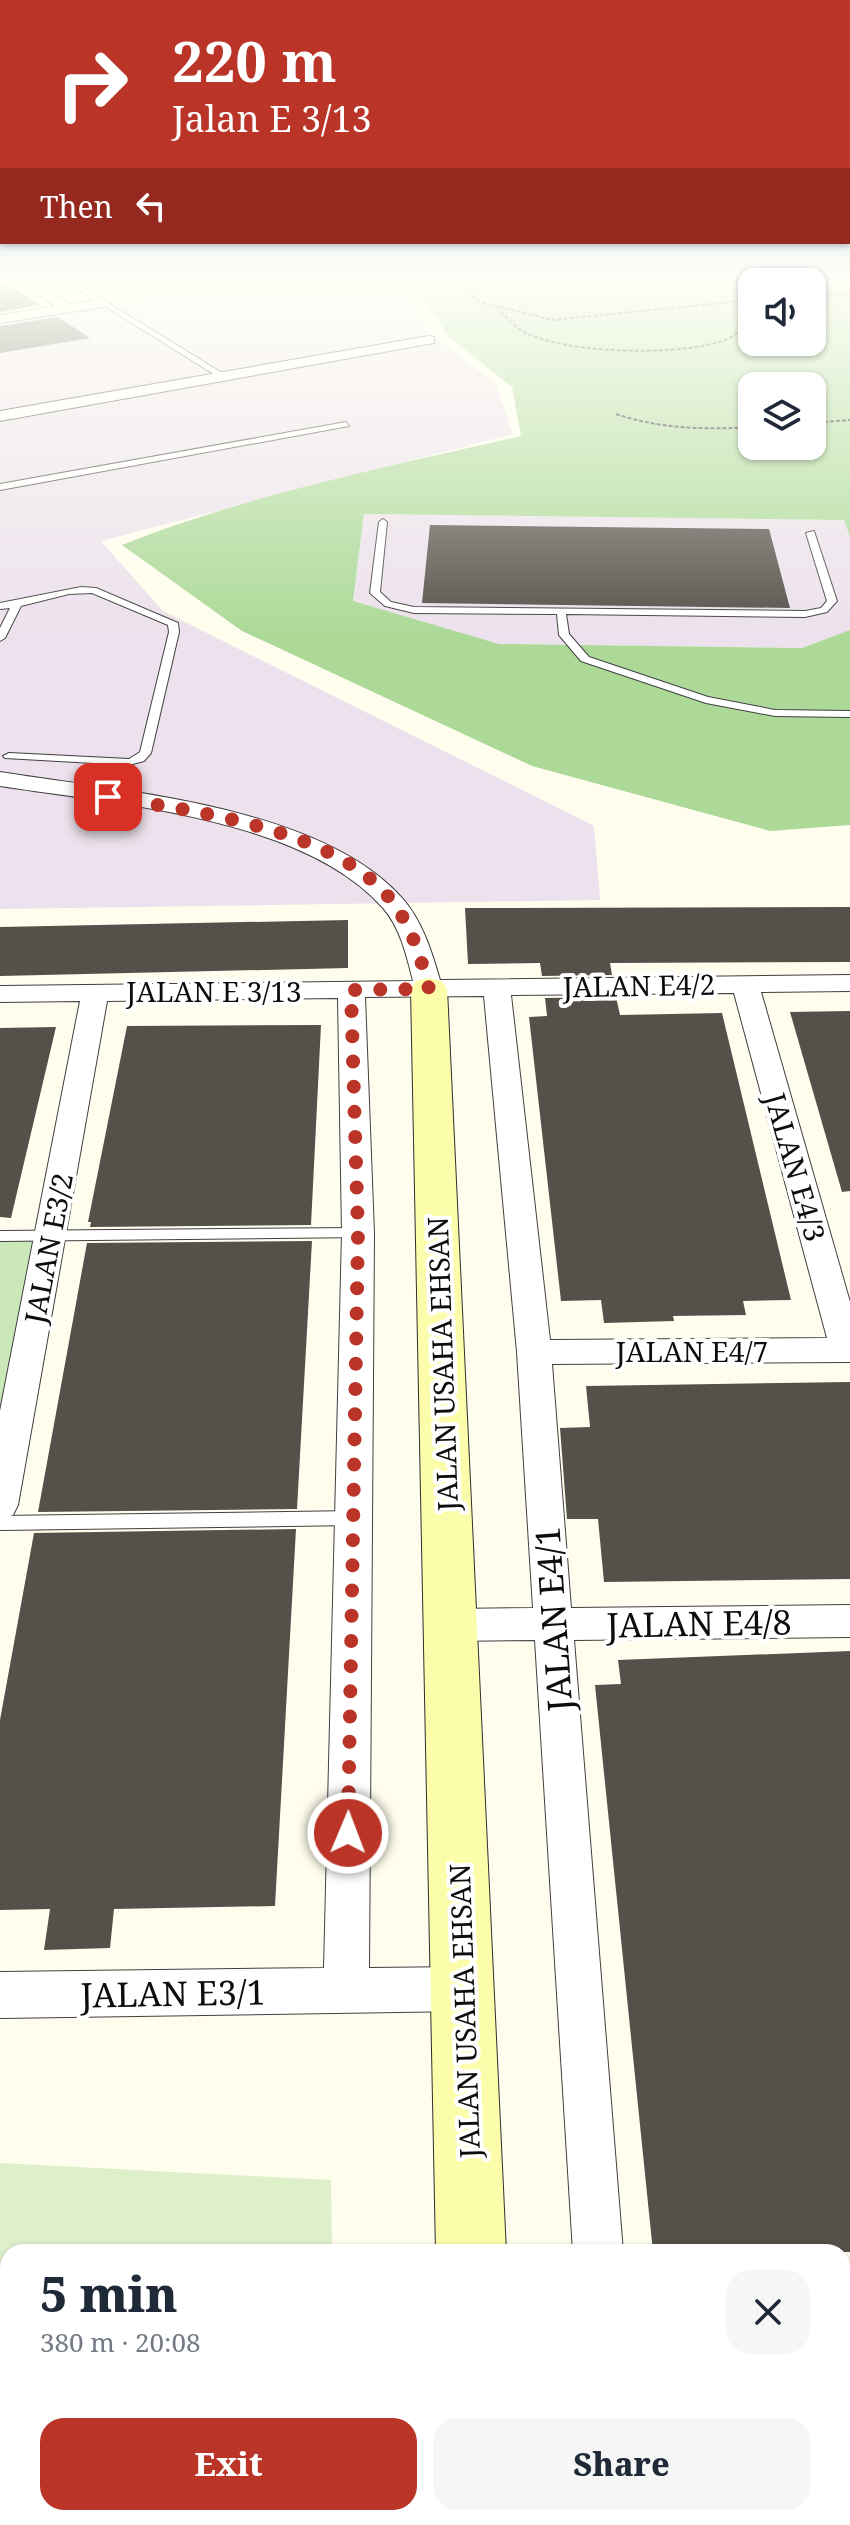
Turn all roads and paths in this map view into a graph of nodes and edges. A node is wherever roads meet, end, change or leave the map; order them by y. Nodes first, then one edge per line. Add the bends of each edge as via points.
1 (101, 398) edge
2 (616, 414) dead end
3 (0, 416) edge
4 (850, 420) edge
5 (826, 422) edge
6 (346, 424) dead end
7 (738, 428) edge
8 (0, 487) edge
9 (383, 522) dead end
10 (811, 533) dead end
11 (0, 606) edge
12 (16, 606) junction
13 (561, 611) junction
14 (0, 638) edge
15 (850, 714) edge
16 (9, 756) dead end
17 (0, 779) edge
18 (850, 983) edge
19 (745, 984) junction
20 (497, 987) junction
21 (429, 989) junction
22 (351, 990) junction
23 (95, 992) junction
24 (0, 994) edge
25 (358, 1233) junction
26 (0, 1236) edge
27 (50, 1236) junction
28 (849, 1350) edge
29 (534, 1352) junction
30 (0, 1505) edge
31 (354, 1518) junction
32 (0, 1523) edge
33 (850, 1621) edge
34 (554, 1624) junction
35 (451, 1625) junction
36 (463, 1989) junction
37 (346, 1990) junction
38 (0, 1995) edge
39 (471, 2244) edge
40 (597, 2244) edge

1 - 3 street
2 - 7 path via 684,430
4 - 5 path
6 - 8 lane
9 - 13 lane via 375,593 388,604 414,610
10 - 13 lane via 832,601 824,610
11 - 12 lane
12 - 14 lane
12 - 16 lane via 93,590 173,623 174,632 140,759
13 - 15 lane via 564,635 585,659 706,700 775,713
17 - 21 street, JALAN USAHA EHSAN via 227,818 326,852 365,875 393,903 420,954
18 - 19 street, JALAN E4/2
19 - 20 street, JALAN E4/2
19 - 28 street, JALAN E4/3
20 - 21 street, JALAN E4/2
20 - 29 street, JALAN E4/1
21 - 22 street, JALAN E 3/13
21 - 35 street, JALAN USAHA EHSAN
22 - 23 street, JALAN E 3/13
22 - 25 street
23 - 24 street, JALAN E 3/13
23 - 27 street, JALAN E3/2
25 - 27 lane
25 - 31 street
26 - 27 lane
27 - 30 street, JALAN E3/2
28 - 29 street, JALAN E4/7
29 - 34 street, JALAN E4/1
31 - 32 lane
31 - 37 street
33 - 34 street, JALAN E4/8
34 - 35 street, JALAN E4/8
34 - 40 street, JALAN E4/1
35 - 36 street, JALAN USAHA EHSAN
36 - 37 street, JALAN E3/1
36 - 39 street, JALAN USAHA EHSAN
37 - 38 street, JALAN E3/1

